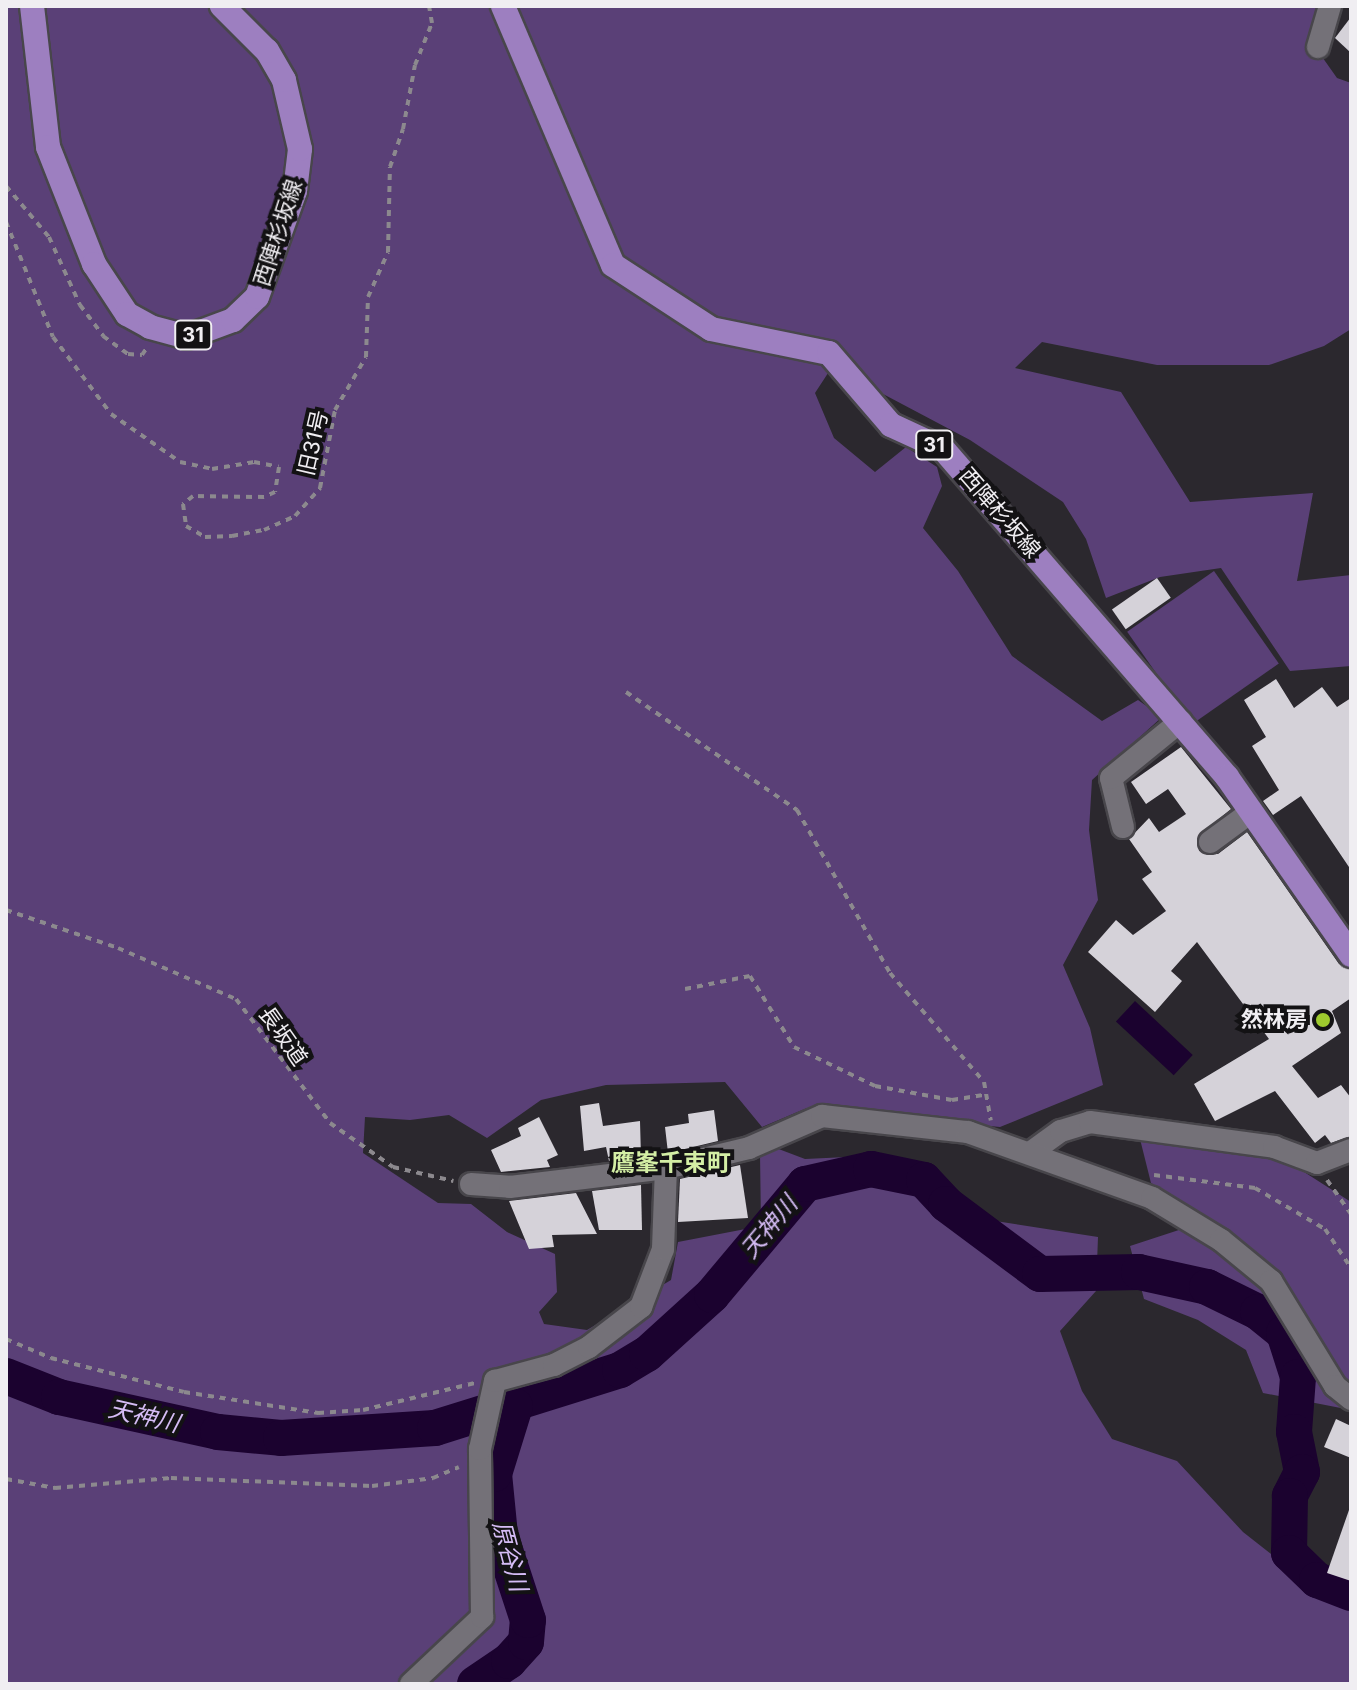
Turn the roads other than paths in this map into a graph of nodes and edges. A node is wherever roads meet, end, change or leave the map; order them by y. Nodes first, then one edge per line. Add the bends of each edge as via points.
1 (32, 6) edge
2 (222, 6) edge
3 (503, 6) edge
4 (1330, 6) edge
5 (1318, 47) dead end
6 (1181, 721) junction
7 (1251, 812) junction
8 (1123, 827) dead end
9 (1210, 842) dead end
10 (1351, 955) edge
11 (1351, 1150) edge
12 (1033, 1151) junction
13 (666, 1168) junction
14 (471, 1184) road end
15 (1351, 1399) edge
16 (411, 1684) edge

1 - 2 main road, 西陣杉坂線 / 31 via 54,170 110,293 127,314 187,337 233,320 267,280 295,191 300,149 284,80 267,51
3 - 6 main road, 西陣杉坂線 / 31 via 613,265 711,329 829,353 891,425 943,449 955,461
4 - 5 street
6 - 7 main road, 西陣杉坂線 / 31
6 - 8 street via 1111,778
7 - 9 street
7 - 10 main road, 西陣杉坂線 / 31
11 - 12 street via 1325,1163 1274,1147 1090,1122 1061,1131
12 - 13 street via 940,1127 822,1116 749,1148
12 - 15 street via 1152,1198 1221,1240 1271,1281 1335,1386
13 - 14 street via 510,1187
13 - 16 street via 663,1249 641,1307 589,1347 527,1375 495,1381 480,1454 482,1617

